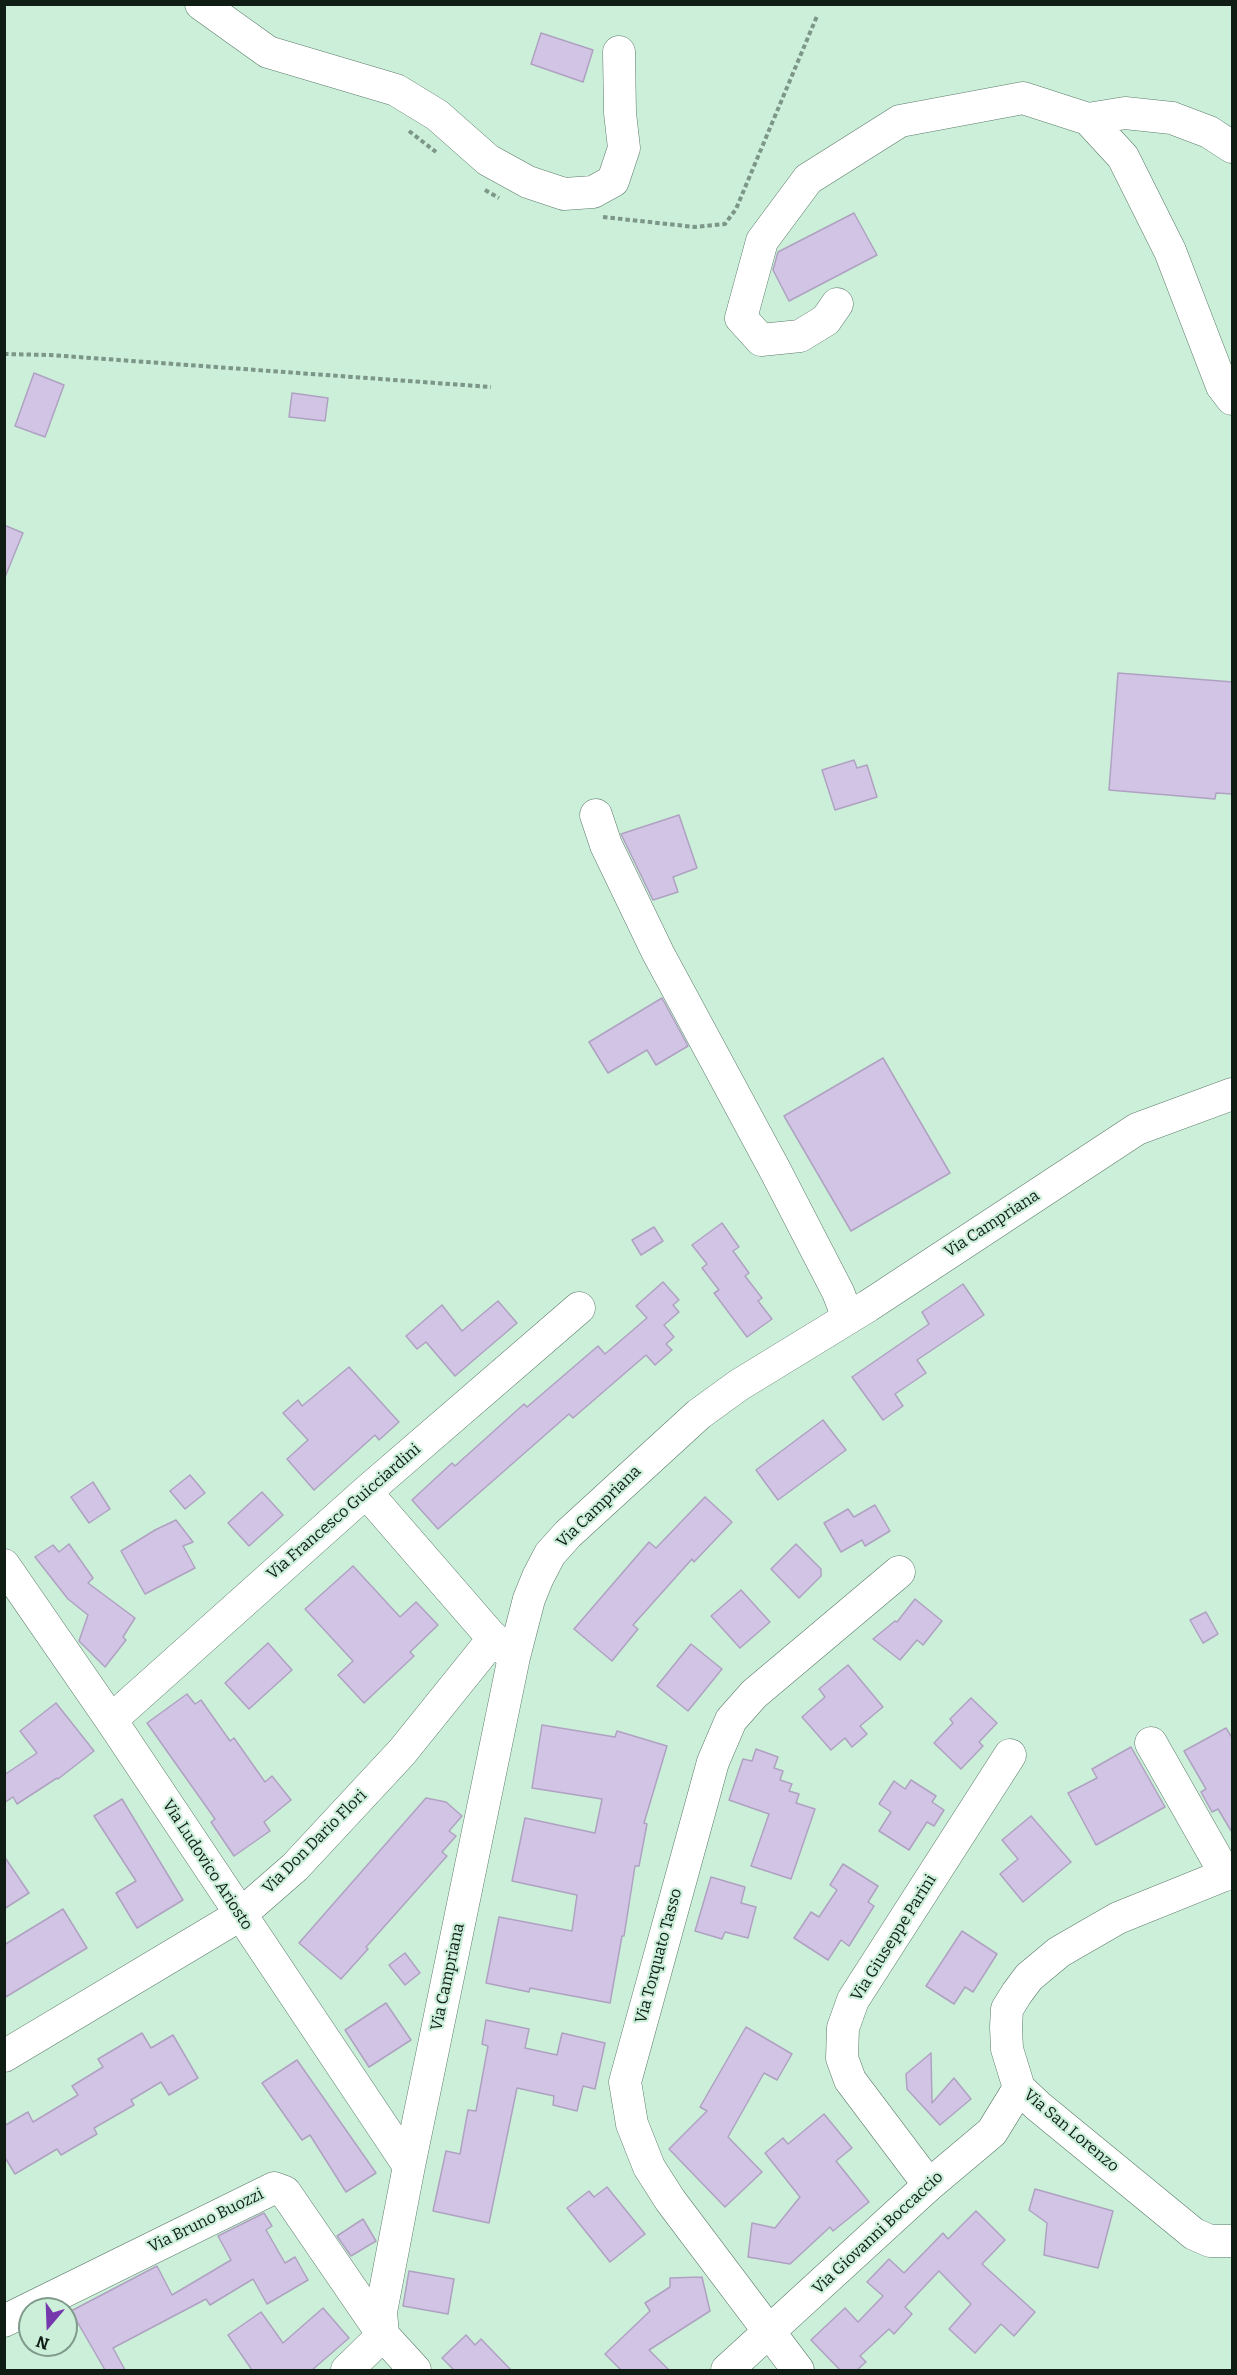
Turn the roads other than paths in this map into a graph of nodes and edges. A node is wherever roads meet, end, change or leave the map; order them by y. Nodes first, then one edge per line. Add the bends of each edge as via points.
1 (201, 4) edge
2 (619, 52) dead end
3 (1088, 119) junction
4 (1233, 147) edge
5 (837, 304) dead end
6 (1233, 399) edge
7 (596, 815) dead end
8 (1233, 1094) edge
9 (579, 1308) dead end
10 (848, 1318) junction
11 (366, 1492) junction
12 (4, 1565) edge
13 (899, 1572) dead end
14 (504, 1648) junction
15 (111, 1720) junction
16 (1151, 1743) dead end
17 (1010, 1755) dead end
18 (1229, 1874) edge
19 (240, 1915) junction
20 (4, 2056) edge
21 (1019, 2088) junction
22 (409, 2166) junction
23 (929, 2184) junction
24 (1233, 2241) edge
25 (4, 2321) edge
26 (770, 2332) junction
27 (383, 2335) junction
28 (347, 2370) edge
29 (415, 2370) edge
30 (728, 2370) edge
31 (798, 2370) edge

1 - 2 street via 268,52 396,90 437,115 488,160 528,182 564,194 593,192 613,181 624,148
3 - 4 street via 1125,113 1172,118 1209,132
3 - 5 street via 1023,98 900,121 808,179 762,241 741,318 761,340 800,336 826,320
3 - 6 street via 1122,157 1170,251 1222,386
7 - 10 street via 606,846 658,953 775,1170
8 - 10 street, Via Campriana via 1137,1129
9 - 11 street, Via Francesco Guicciardini
10 - 14 street, Via Campriana via 699,1414 568,1534 550,1554
11 - 14 street
11 - 15 street, Via Francesco Guicciardini
12 - 15 street, Via Ludovico Ariosto
13 - 26 street, Via Torquato Tasso via 754,1694 731,1720 713,1762 625,2082 632,2124 649,2167
14 - 19 street, Via Don Dario Flori via 295,1867
14 - 22 street, Via Campriana
15 - 19 street, Via Ludovico Ariosto
16 - 18 street
17 - 23 street, Via Giuseppe Parini via 853,2000 843,2028 842,2058 850,2080
18 - 21 street, Via San Lorenzo via 1118,1918 1059,1952 1029,1977 1007,2009 1007,2049
19 - 20 street, Via Don Dario Flori
19 - 22 street, Via Ludovico Ariosto
21 - 23 street, Via Giovanni Boccaccio via 992,2132
21 - 24 street, Via San Lorenzo via 1194,2234 1210,2241
22 - 27 street, Via Campriana via 381,2312
23 - 26 street, Via Giovanni Boccaccio
25 - 27 street, Via Bruno Buozzi via 274,2188 285,2192
26 - 30 street, Via Giovanni Boccaccio
26 - 31 street, Via Torquato Tasso
27 - 28 street
27 - 29 street, Via Bruno Buozzi

